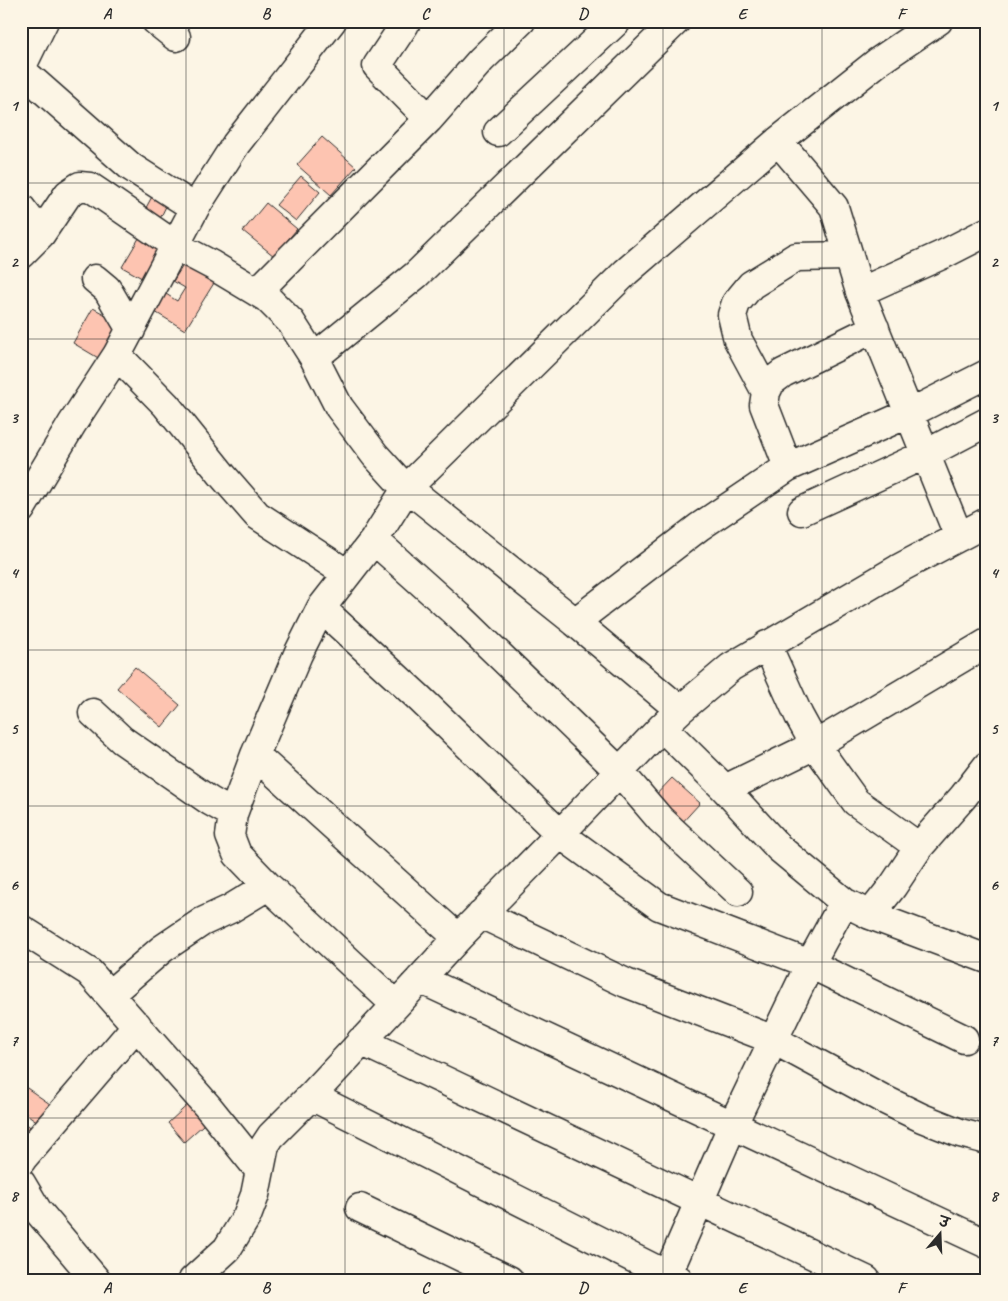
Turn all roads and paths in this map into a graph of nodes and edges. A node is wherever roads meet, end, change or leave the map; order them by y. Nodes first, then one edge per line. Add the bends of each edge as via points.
1 (44, 21) edge
2 (404, 21) edge
3 (521, 21) edge
4 (617, 21) edge
5 (676, 21) edge
6 (330, 22) edge
7 (923, 26) edge
8 (21, 69) edge
9 (429, 119) junction
10 (498, 132) dead end
11 (778, 141) junction
12 (21, 208) edge
13 (195, 208) junction
14 (987, 232) edge
15 (41, 234) junction
16 (176, 246) junction
17 (21, 254) edge
18 (849, 256) junction
19 (95, 279) dead end
20 (257, 292) junction
21 (860, 292) junction
22 (875, 328) junction
23 (130, 330) junction
24 (117, 355) junction
25 (314, 358) junction
26 (987, 374) edge
27 (766, 392) junction
28 (910, 413) junction
29 (987, 422) edge
30 (926, 454) junction
31 (788, 467) junction
32 (406, 489) junction
33 (21, 510) edge
34 (802, 511) dead end
35 (987, 522) edge
36 (959, 537) junction
37 (374, 540) junction
38 (346, 573) junction
39 (321, 608) junction
40 (575, 622) junction
41 (987, 643) edge
42 (767, 645) junction
43 (93, 713) dead end
44 (671, 718) junction
45 (815, 745) junction
46 (256, 755) junction
47 (987, 766) edge
48 (619, 771) junction
49 (725, 790) junction
50 (233, 814) junction
51 (560, 834) junction
52 (919, 847) junction
53 (268, 886) junction
54 (738, 892) dead end
55 (844, 902) junction
56 (481, 914) junction
57 (870, 915) junction
58 (21, 929) edge
59 (458, 938) junction
60 (987, 959) edge
61 (810, 964) junction
62 (420, 980) junction
63 (110, 994) junction
64 (396, 1005) junction
65 (137, 1025) junction
66 (964, 1039) dead end
67 (774, 1040) junction
68 (361, 1041) junction
69 (311, 1096) junction
70 (733, 1124) junction
71 (987, 1140) edge
72 (21, 1161) edge
73 (259, 1170) junction
74 (21, 1183) edge
75 (700, 1201) junction
76 (360, 1208) dead end
77 (987, 1244) edge
78 (198, 1278) edge
79 (670, 1278) edge
80 (96, 1280) edge
81 (509, 1280) edge
82 (866, 1280) edge

1 - 8 street
2 - 9 street via 377,66
3 - 9 street
4 - 10 street
5 - 25 street via 416,275
6 - 13 street via 236,144
7 - 11 street
8 - 13 street via 131,166
9 - 20 street
11 - 18 street via 834,207
11 - 32 street via 626,272
12 - 15 street
13 - 16 street
14 - 21 street
15 - 16 street via 68,194 80,186 100,192
15 - 17 street
16 - 20 street
16 - 23 street
18 - 21 street
18 - 27 street via 796,257 751,285 736,303 732,315 738,340
19 - 23 street via 107,289
20 - 25 street via 291,322
21 - 22 street
22 - 27 street via 783,373 771,382
22 - 28 street
23 - 24 street
24 - 33 street
24 - 38 street via 166,405 257,515
25 - 32 street via 339,407
26 - 28 street
27 - 31 street via 764,405
28 - 30 street
28 - 31 street
29 - 30 street
30 - 34 street
30 - 36 street
31 - 40 street via 699,527
32 - 37 street
32 - 40 street
35 - 36 street
36 - 42 street
37 - 38 street
37 - 48 street
38 - 39 street
39 - 46 street
39 - 51 street
40 - 44 street
41 - 45 street
42 - 44 street via 731,667
42 - 45 street
43 - 50 street via 122,740
44 - 48 street
44 - 49 street
45 - 49 street
45 - 52 street via 856,802
46 - 50 street
46 - 59 street
47 - 52 street
48 - 51 street
48 - 54 street via 660,819
49 - 55 street via 779,848
50 - 53 street via 230,836 237,854
51 - 56 street
51 - 61 street via 659,906
52 - 57 street
53 - 63 street via 202,922 162,949
53 - 64 street
55 - 57 street
55 - 61 street
56 - 59 street
56 - 67 street via 626,983
57 - 60 street
58 - 63 street via 89,972
59 - 62 street
61 - 66 street
61 - 67 street
62 - 64 street
62 - 70 street
63 - 65 street
64 - 68 street
65 - 72 street
65 - 73 street
67 - 70 street
67 - 71 street via 892,1103 960,1133
68 - 69 street
68 - 75 street
69 - 73 street via 271,1136 265,1145
69 - 79 street
70 - 75 street
70 - 77 street
73 - 78 street via 247,1216 227,1249
74 - 80 street via 37,1210
75 - 79 street
75 - 82 street
76 - 81 street

